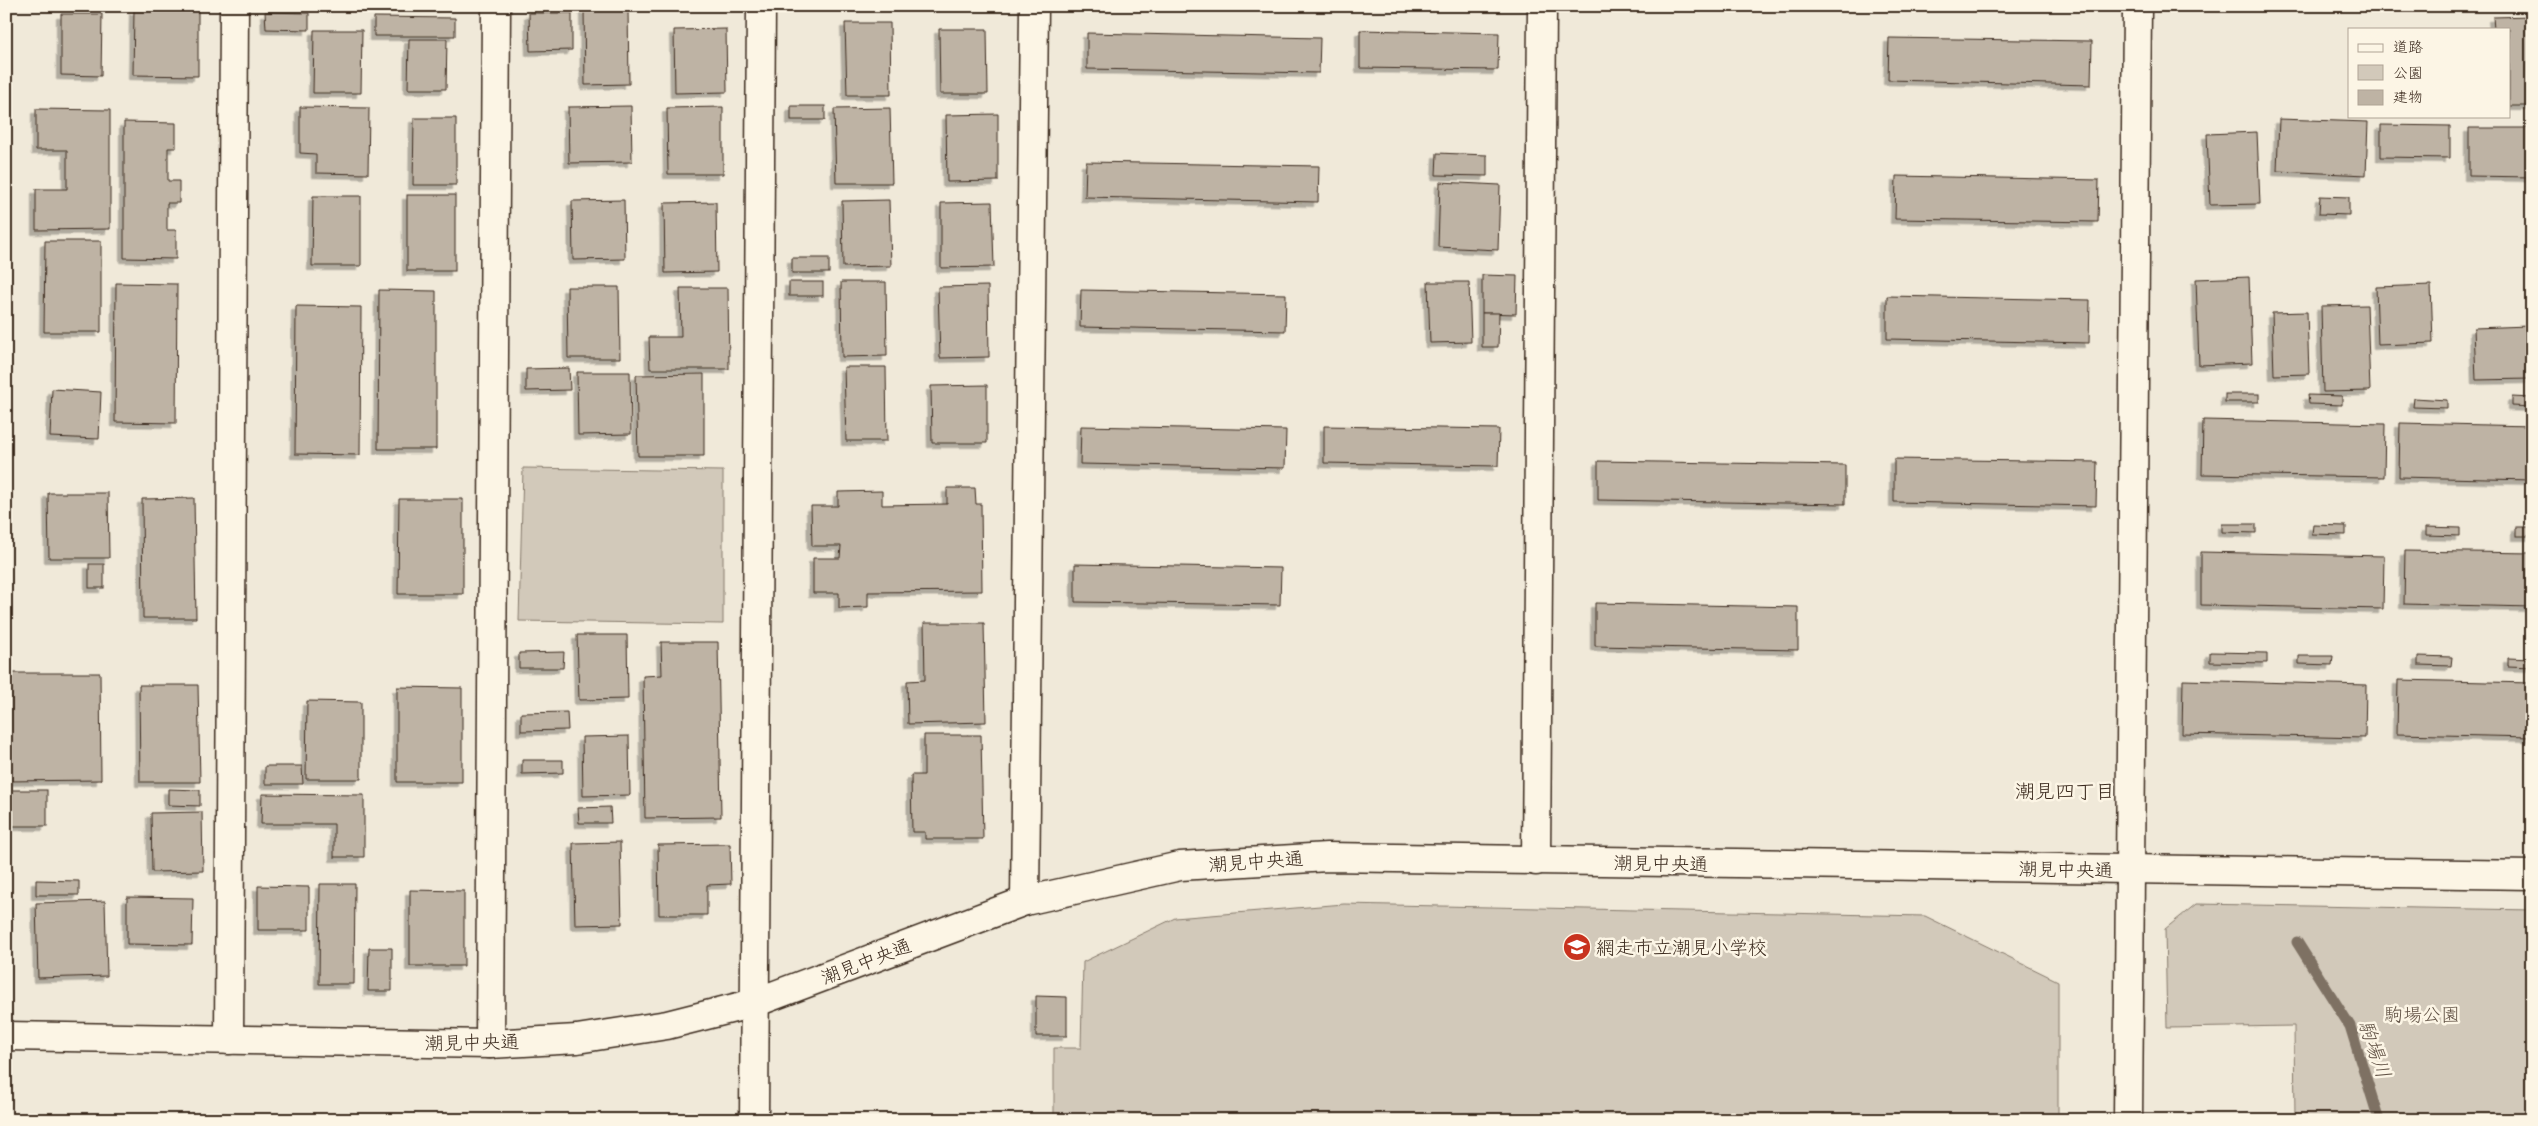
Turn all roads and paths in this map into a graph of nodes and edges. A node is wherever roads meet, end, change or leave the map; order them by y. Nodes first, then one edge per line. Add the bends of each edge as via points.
1 (234, 6) edge
2 (496, 6) edge
3 (761, 6) edge
4 (1034, 6) edge
5 (1542, 6) edge
6 (2137, 6) edge
7 (1536, 860) junction
8 (2129, 870) junction
9 (2532, 875) edge
10 (1025, 901) junction
11 (754, 1003) junction
12 (6, 1036) edge
13 (229, 1040) junction
14 (490, 1044) junction
15 (754, 1120) edge
16 (2128, 1120) edge

1 - 13 street
2 - 14 street
3 - 11 street
4 - 10 street
5 - 7 street
6 - 8 street
7 - 8 street, 潮見中央通
7 - 10 street, 潮見中央通 via 1326,857 1180,866
8 - 9 street, 潮見中央通
8 - 16 street
10 - 11 street, 潮見中央通
11 - 14 street, 潮見中央通 via 667,1025 577,1039
11 - 15 street
12 - 13 street, 潮見中央通
13 - 14 street, 潮見中央通

